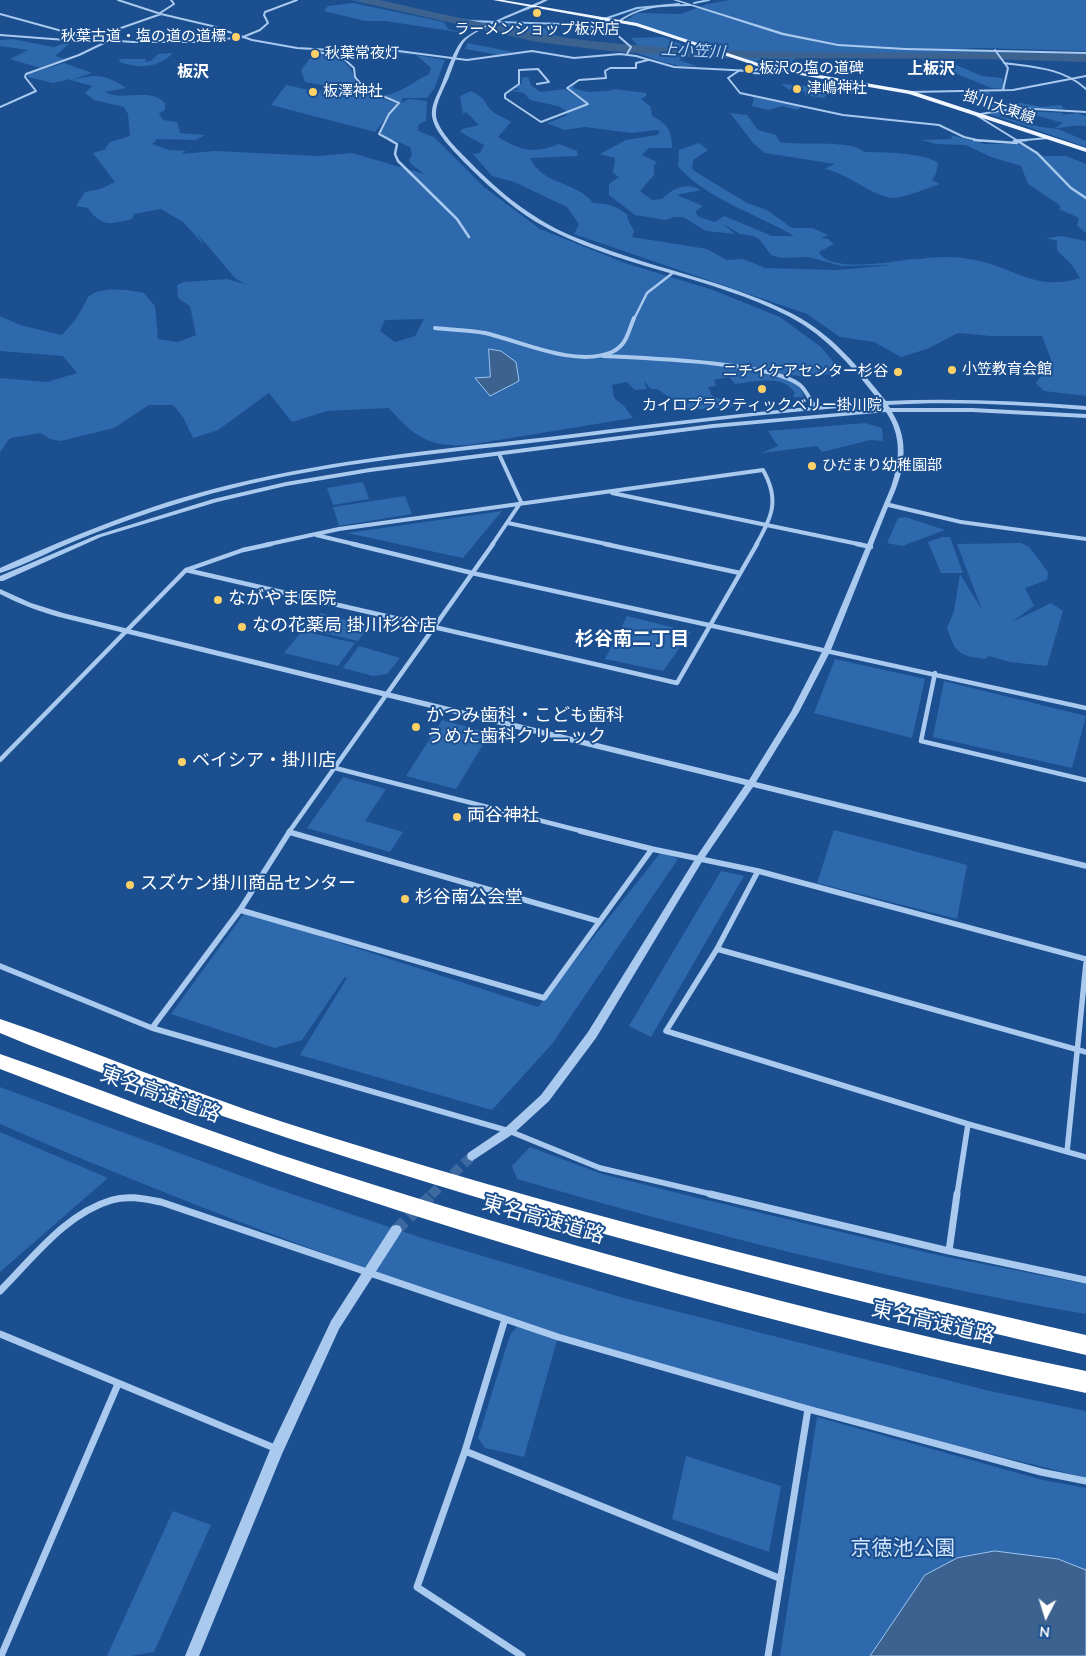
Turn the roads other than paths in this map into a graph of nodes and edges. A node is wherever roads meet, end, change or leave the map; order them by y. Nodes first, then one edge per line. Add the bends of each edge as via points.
1 (118, 0) edge
2 (171, 0) edge
3 (297, 0) edge
4 (495, 0) edge
5 (546, 0) edge
6 (675, 0) edge
7 (690, 5) junction
8 (531, 6) junction
9 (0, 14) edge
10 (161, 14) junction
11 (611, 20) junction
12 (499, 21) joint
13 (619, 22) junction
14 (612, 32) junction
15 (0, 35) edge
16 (469, 36) joint
17 (243, 37) junction
18 (108, 41) junction
19 (292, 47) junction
20 (996, 52) junction
21 (628, 53) junction
22 (1086, 53) edge
23 (452, 60) junction
24 (648, 60) junction
25 (1004, 63) junction
26 (766, 67) junction
27 (740, 70) junction
28 (782, 70) junction
29 (745, 71) junction
30 (1086, 76) edge
31 (1074, 79) junction
32 (536, 84) dead end
33 (1086, 89) edge
34 (1003, 90) junction
35 (910, 92) junction
36 (0, 107) edge
37 (968, 110) junction
38 (981, 114) junction
39 (1086, 114) edge
40 (1048, 138) junction
41 (1016, 142) junction
42 (1086, 150) edge
43 (1086, 198) edge
44 (469, 237) dead end
45 (674, 272) junction
46 (435, 328) dead end
47 (602, 356) junction
48 (883, 402) junction
49 (815, 407) junction
50 (1086, 408) edge
51 (888, 410) junction
52 (1086, 416) edge
53 (499, 454) junction
54 (608, 492) junction
55 (521, 502) junction
56 (886, 504) junction
57 (508, 523) junction
58 (766, 526) junction
59 (314, 535) junction
60 (1086, 539) edge
61 (871, 547) junction
62 (186, 570) junction
63 (0, 571) edge
64 (472, 573) junction
65 (740, 573) junction
66 (0, 579) edge
67 (0, 591) edge
68 (712, 626) junction
69 (433, 627) junction
70 (127, 630) junction
71 (827, 650) junction
72 (935, 673) junction
73 (386, 695) junction
74 (1086, 708) edge
75 (0, 760) edge
76 (336, 768) junction
77 (1086, 780) edge
78 (751, 783) junction
79 (289, 832) junction
80 (652, 849) junction
81 (700, 858) junction
82 (1086, 866) edge
83 (758, 871) junction
84 (240, 910) junction
85 (598, 921) junction
86 (717, 949) junction
87 (1086, 961) edge
88 (0, 966) edge
89 (0, 1026) edge
90 (152, 1028) junction
91 (1079, 1050) junction
92 (1086, 1052) edge
93 (0, 1061) edge
94 (968, 1124) junction
95 (509, 1131) junction
96 (1067, 1152) junction
97 (472, 1156) tunnel mouth
98 (1086, 1158) edge
99 (396, 1230) tunnel mouth
100 (949, 1251) junction
101 (369, 1271) junction
102 (1086, 1280) edge
103 (0, 1291) edge
104 (505, 1319) junction
105 (0, 1334) edge
106 (1086, 1345) edge
107 (1086, 1382) edge
108 (118, 1384) junction
109 (808, 1409) junction
110 (277, 1450) junction
111 (466, 1451) junction
112 (1086, 1481) edge
113 (779, 1578) junction
114 (1, 1656) edge
115 (192, 1656) edge
116 (522, 1656) edge
117 (768, 1656) edge

1 - 10 street
2 - 10 street via 174,4
3 - 17 street via 266,12 264,15 268,23
4 - 8 main road, 掛川大東線
5 - 8 street
6 - 7 street
7 - 13 street via 640,9
7 - 20 street via 783,34 822,42 878,48
8 - 11 main road, 掛川大東線
8 - 12 street
9 - 18 street
10 - 17 street
10 - 18 street via 122,28
11 - 13 main road, 掛川大東線
11 - 14 street via 576,26
12 - 16 street
13 - 14 street
13 - 26 main road, 掛川大東線
14 - 21 street via 632,47
15 - 18 street via 30,34 71,42
16 - 23 street
17 - 18 street via 196,42
17 - 19 street
18 - 36 street via 79,56 26,74 36,91
19 - 23 street via 390,50
19 - 44 street via 342,57 354,68 354,76 364,88 399,103 379,134 397,144 395,154 398,161 457,219
20 - 22 street
20 - 25 street
21 - 23 street via 574,58 532,51 482,60
21 - 24 street
23 - 45 street via 435,104 437,125 509,201 553,229
24 - 27 street via 674,67
24 - 32 street via 636,63 636,68 610,68 605,71 606,78 578,80 570,84 569,91 588,104 541,122 505,98 505,94 519,84 519,70 538,69 549,82
25 - 31 street via 1040,68
25 - 34 street via 1008,68
26 - 28 main road, 掛川大東線
26 - 29 street
27 - 29 street
27 - 41 street via 728,78 740,93 842,115 939,125 980,141
28 - 29 street via 769,74
28 - 35 main road, 掛川大東線
30 - 31 street
31 - 33 street
31 - 34 street
34 - 35 street
35 - 37 main road, 掛川大東線
37 - 38 main road, 掛川大東線
37 - 41 street
38 - 39 street via 1005,108
38 - 40 main road, 掛川大東線
40 - 41 street
40 - 42 main road, 掛川大東線
41 - 43 street via 1037,153 1071,188
45 - 47 street via 648,290 625,343
45 - 48 street via 755,300 811,327 834,345
46 - 47 street via 492,335 547,352
47 - 49 street via 676,359 776,374 799,384
48 - 49 street
48 - 50 street via 975,401
48 - 51 street
49 - 63 street via 390,459 258,480 183,499 89,531
51 - 52 street via 972,410
51 - 53 street via 713,426
51 - 56 street via 903,446 903,463 896,487
53 - 55 street
53 - 66 street via 314,479 215,500 99,536
54 - 55 street
54 - 58 street
54 - 58 street via 763,470 773,487 775,500
55 - 57 street
55 - 59 street
56 - 60 street via 960,522
56 - 61 street
57 - 64 street
57 - 65 street
58 - 61 street
58 - 65 street
59 - 62 street via 243,550
59 - 64 street
61 - 71 street
62 - 69 street
62 - 70 street
64 - 68 street
64 - 69 street
65 - 68 street
67 - 70 street via 38,607
68 - 69 street via 677,684
68 - 71 street
69 - 73 street
70 - 73 street
70 - 75 street
71 - 72 street
71 - 78 street via 795,712
72 - 74 street
72 - 77 street via 921,741
73 - 76 street
73 - 78 street
76 - 79 street
76 - 80 street
78 - 81 street
78 - 82 street
79 - 84 street
79 - 85 street
80 - 81 street
80 - 85 street
81 - 83 street
81 - 95 street via 592,1035 546,1098
83 - 86 street
83 - 87 street
84 - 85 street via 544,998
84 - 90 street
86 - 91 street
86 - 94 street via 666,1031
87 - 91 street
88 - 90 street
89 - 106 highway, 東名高速道路 via 272,1127 460,1185 691,1251
90 - 95 street
91 - 92 street
91 - 96 street
93 - 107 highway, 東名高速道路 via 265,1159 446,1217 694,1289 885,1338
94 - 96 street
94 - 100 street
95 - 97 street
95 - 100 street via 600,1168
96 - 98 street
99 - 101 street
100 - 102 street
101 - 103 street via 161,1202 130,1196 103,1202 77,1217
101 - 104 street
101 - 110 street via 335,1325
104 - 109 street
104 - 111 street
105 - 108 street
108 - 110 street
108 - 114 street
109 - 112 street via 1041,1472
109 - 113 street
110 - 115 street
111 - 113 street
111 - 116 street via 417,1587
113 - 117 street

